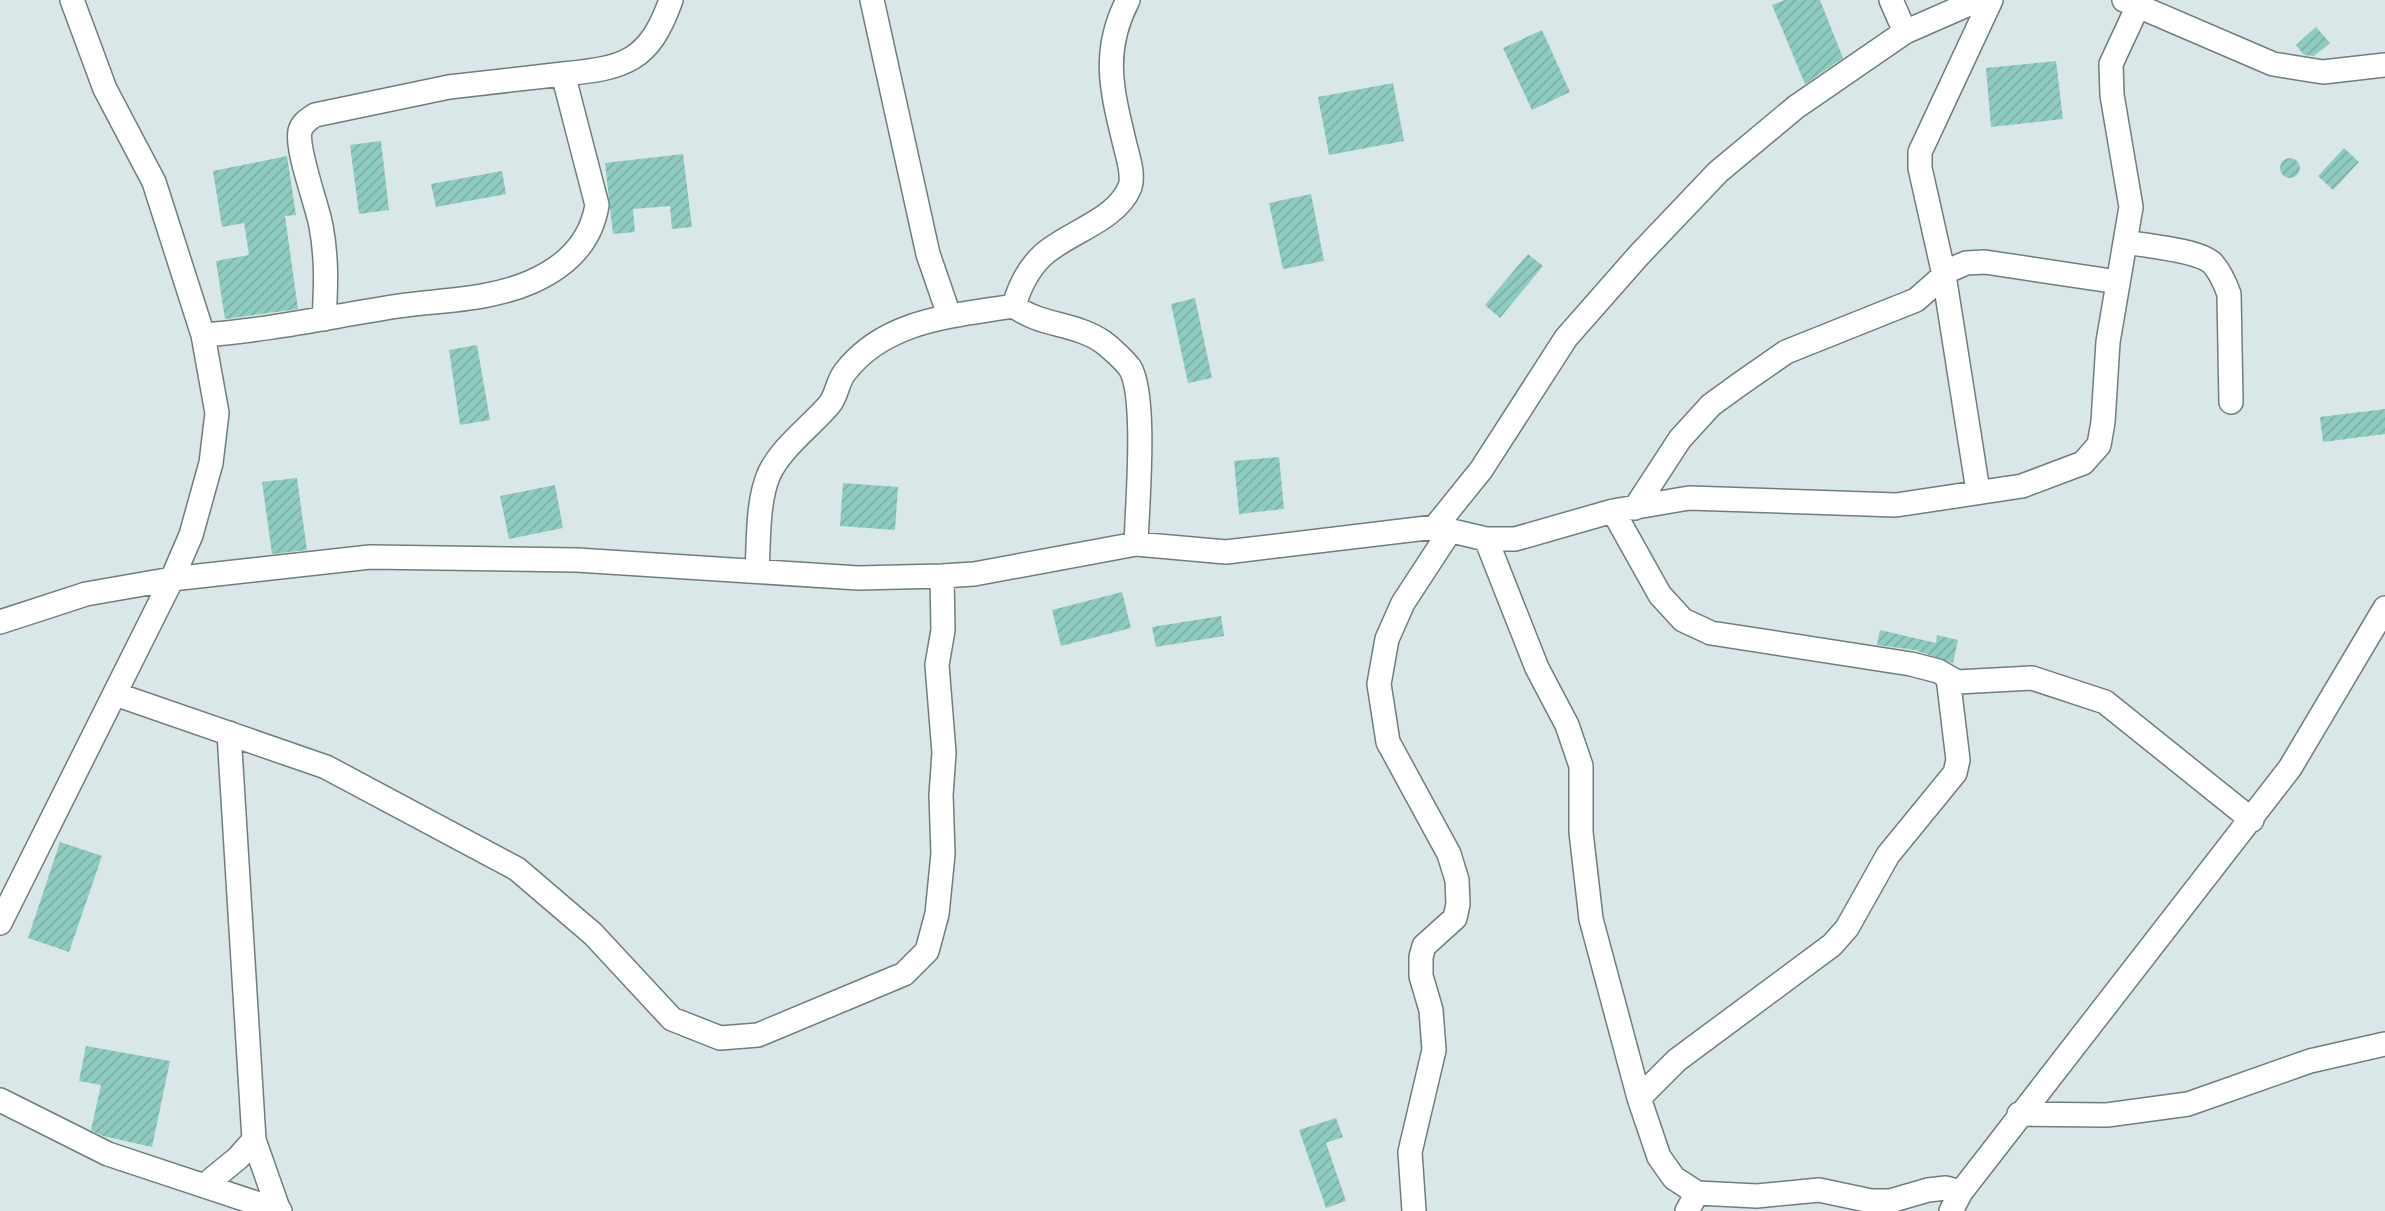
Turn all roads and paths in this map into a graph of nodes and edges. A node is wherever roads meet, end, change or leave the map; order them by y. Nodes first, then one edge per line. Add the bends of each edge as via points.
1 (72, 0) edge
2 (671, 0) edge
3 (872, 0) edge
4 (1128, 0) edge
5 (1891, 0) edge
6 (1978, 0) edge
7 (1991, 0) edge
8 (2130, 4) edge
9 (1905, 32) junction
10 (2385, 65) edge
11 (563, 74) junction
12 (2126, 242) junction
13 (1944, 275) junction
14 (2118, 282) junction
15 (1014, 306) junction
16 (949, 315) junction
17 (324, 319) junction
18 (203, 335) junction
19 (2231, 402) dead end
20 (1978, 491) junction
21 (1624, 510) junction
22 (1442, 529) junction
23 (1486, 538) junction
24 (1136, 544) junction
25 (757, 570) junction
26 (943, 576) junction
27 (172, 579) junction
28 (2385, 608) edge
29 (0, 622) edge
30 (1948, 677) junction
31 (116, 694) junction
32 (229, 733) junction
33 (2252, 820) junction
34 (0, 923) edge
35 (2385, 1044) edge
36 (1639, 1098) junction
37 (0, 1100) edge
38 (2019, 1114) junction
39 (254, 1140) junction
40 (205, 1185) junction
41 (1956, 1201) edge
42 (1692, 1202) edge
43 (280, 1211) edge
44 (1414, 1211) edge

1 - 18 street via 105,89 154,182
2 - 11 street via 651,45 629,61
3 - 16 street via 928,254
4 - 15 street via 1117,21 1108,63 1130,165 1130,185 1116,207 1042,256 1018,291
5 - 9 street
6 - 9 street
7 - 13 street via 1920,152
8 - 10 street via 2273,64 2323,72
8 - 12 street via 2111,64 2131,207
9 - 22 street via 1796,107 1718,172 1648,246 1566,338
11 - 17 street via 597,205 593,226 583,243 562,263 530,282 499,292
11 - 17 street via 449,88 324,113 304,122 301,146 321,226 327,275
12 - 14 street
12 - 19 street via 2194,255 2212,262 2223,278 2229,294
13 - 14 street via 1966,263 1985,262
13 - 20 street
13 - 21 street via 1916,300 1786,352 1711,405
14 - 20 street via 2099,446 2083,463 2060,473 2022,485
15 - 16 street
15 - 24 street via 1029,317 1103,342 1130,369 1139,413
16 - 25 street via 898,330 859,356 842,374 832,401 769,474
17 - 18 street
18 - 27 street via 217,413 211,463 191,535
20 - 21 street via 1896,505 1734,497 1689,498
21 - 23 street via 1515,539
21 - 30 street via 1660,596 1683,620 1711,633 1911,664
22 - 23 street
22 - 24 street via 1226,551
22 - 44 street via 1387,639 1379,684 1388,741 1449,854 1458,895 1455,918 1424,946 1421,957 1434,1050 1410,1152
23 - 36 street via 1581,766 1581,832 1591,919
24 - 26 street
25 - 26 street via 845,577
25 - 27 street via 577,560 369,557
26 - 32 street via 943,630 937,665 944,753 943,854 937,914 927,951 904,974 758,1035 720,1038 672,1019 593,934 517,869 326,767
27 - 29 street via 86,594
27 - 31 street
28 - 33 street via 2327,710
30 - 33 street via 1957,682 2032,678 2105,702
30 - 36 street via 1958,760 1955,773 1888,855 1847,928 1832,945 1677,1060
31 - 32 street
31 - 34 street
32 - 39 street
33 - 38 street
35 - 38 street via 2310,1061 2188,1104 2107,1115
36 - 42 street via 1659,1157
37 - 40 street via 108,1154
38 - 41 street
39 - 40 street
39 - 43 street
40 - 43 street
41 - 42 street via 1945,1188 1890,1201 1819,1190

